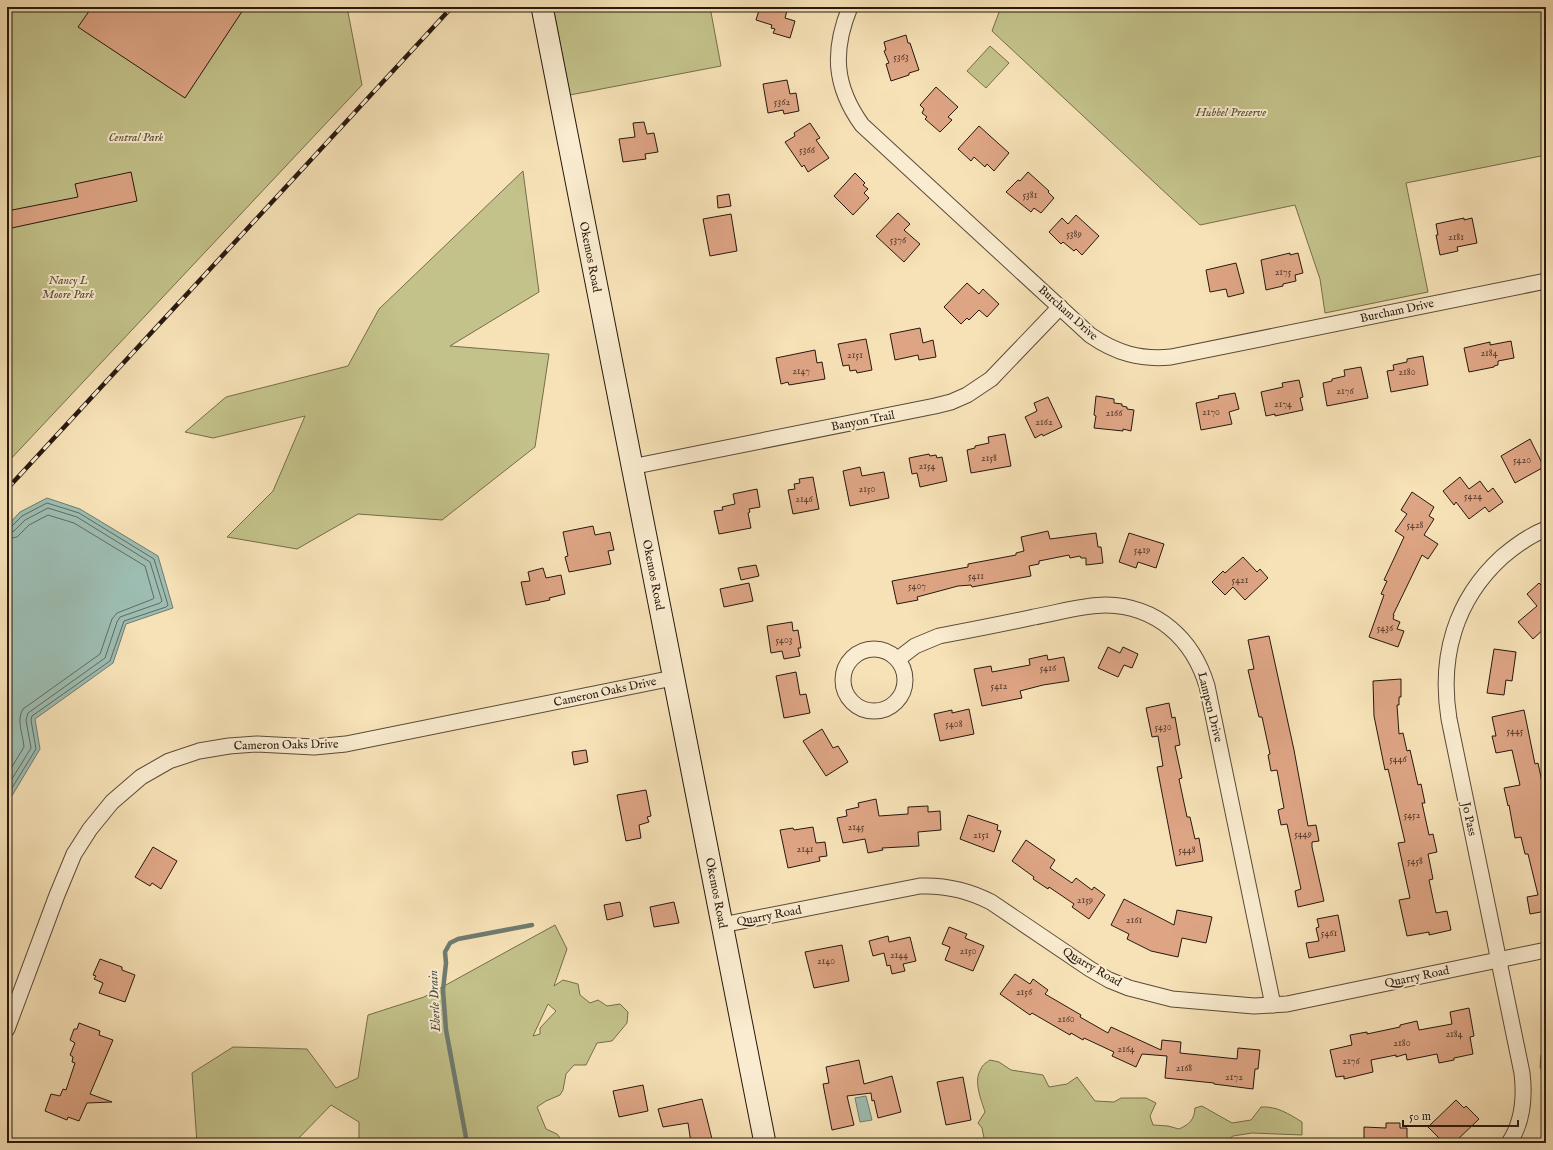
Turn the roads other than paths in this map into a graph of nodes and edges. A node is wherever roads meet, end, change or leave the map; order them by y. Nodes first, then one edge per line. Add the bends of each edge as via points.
1 (542, 7) edge
2 (850, 7) edge
3 (1546, 281) edge
4 (1060, 307) junction
5 (631, 467) junction
6 (1546, 529) edge
7 (898, 659) junction
8 (673, 678) junction
9 (722, 925) junction
10 (1546, 950) edge
11 (1499, 960) junction
12 (1273, 1006) junction
13 (7, 1029) edge
14 (765, 1143) edge
15 (1509, 1143) edge

1 - 5 street, Okemos Road
2 - 4 street, Burcham Drive via 839,42 839,72 842,86 862,125
3 - 4 street, Burcham Drive via 1158,358 1130,356 1116,351 1090,336
4 - 5 street, Banyon Trail via 991,379 951,402
5 - 8 street, Okemos Road
6 - 11 street, Jo Pass via 1510,551 1482,578 1462,611 1446,664 1448,719
7 - 7 street via 877,648 865,650 854,656 845,669 843,678 850,700 856,706 872,711 880,711 895,704 906,682 906,674
7 - 12 street, Lampen Drive via 916,646 939,636 1091,606 1121,606 1136,610 1150,615 1174,631 1191,650 1201,667 1207,686
8 - 9 street, Okemos Road
8 - 13 street, Cameron Oaks Drive via 346,744 314,747 257,744 229,746 199,751 170,761 141,777 112,802 90,828 74,854
9 - 12 street, Quarry Road via 920,886 947,886 991,902 1090,969 1129,988 1172,1000
9 - 14 street, Okemos Road
10 - 11 street, Quarry Road
11 - 12 street, Quarry Road
11 - 15 street, Jo Pass via 1524,1087 1518,1126

